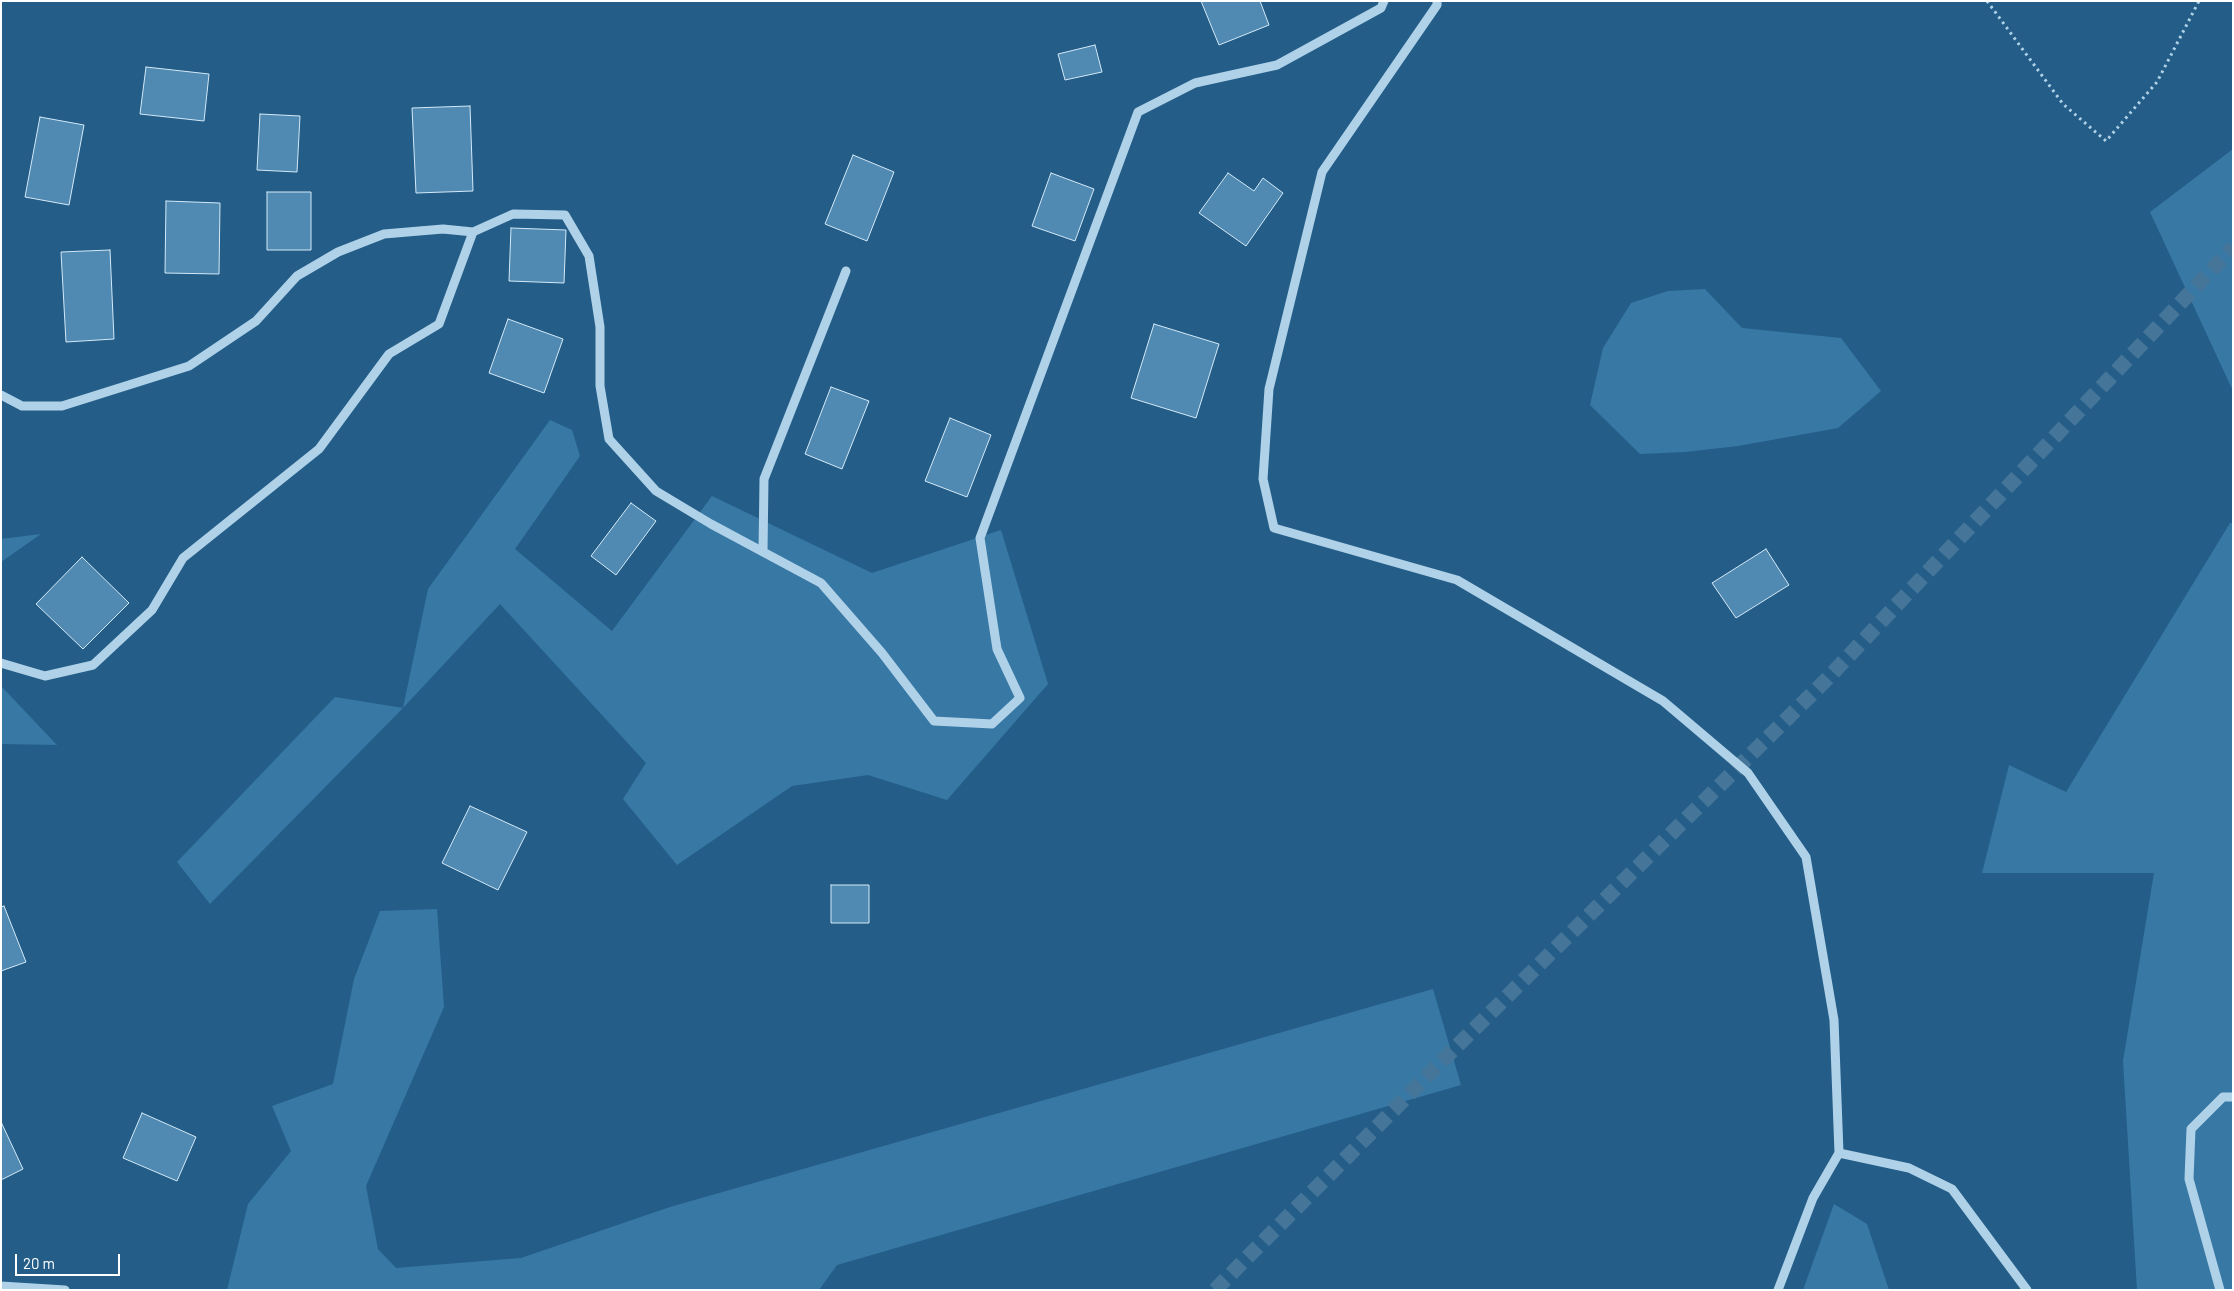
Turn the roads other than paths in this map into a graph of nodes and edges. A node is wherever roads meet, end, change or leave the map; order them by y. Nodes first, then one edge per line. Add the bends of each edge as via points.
1 (1384, 1) edge
2 (1438, 1) edge
3 (473, 232) junction
4 (846, 271) dead end
5 (1, 395) edge
6 (763, 552) junction
7 (1, 663) edge
8 (2233, 1097) edge
9 (1839, 1153) junction
10 (1, 1286) edge
11 (65, 1290) edge
12 (1778, 1290) edge
13 (2027, 1290) edge
14 (2220, 1290) edge

1 - 6 street via 1381,8 1277,65 1195,83 1138,112 980,538 997,650 1020,698 992,724 934,721 882,653 821,583
2 - 9 street via 1322,172 1269,389 1263,479 1274,528 1457,580 1663,702 1748,773 1806,857 1834,1020
3 - 5 street via 443,229 384,234 338,252 297,276 256,321 189,366 62,406 22,406
3 - 6 street via 513,214 565,215 589,256 600,327 600,386 610,440 656,491
3 - 7 street via 439,324 389,354 319,449 184,558 152,610 93,665 45,676
4 - 6 street via 764,479
8 - 14 street via 2223,1097 2191,1129 2189,1179
9 - 12 street via 1813,1198
9 - 13 street via 1909,1168 1952,1189
10 - 11 street

